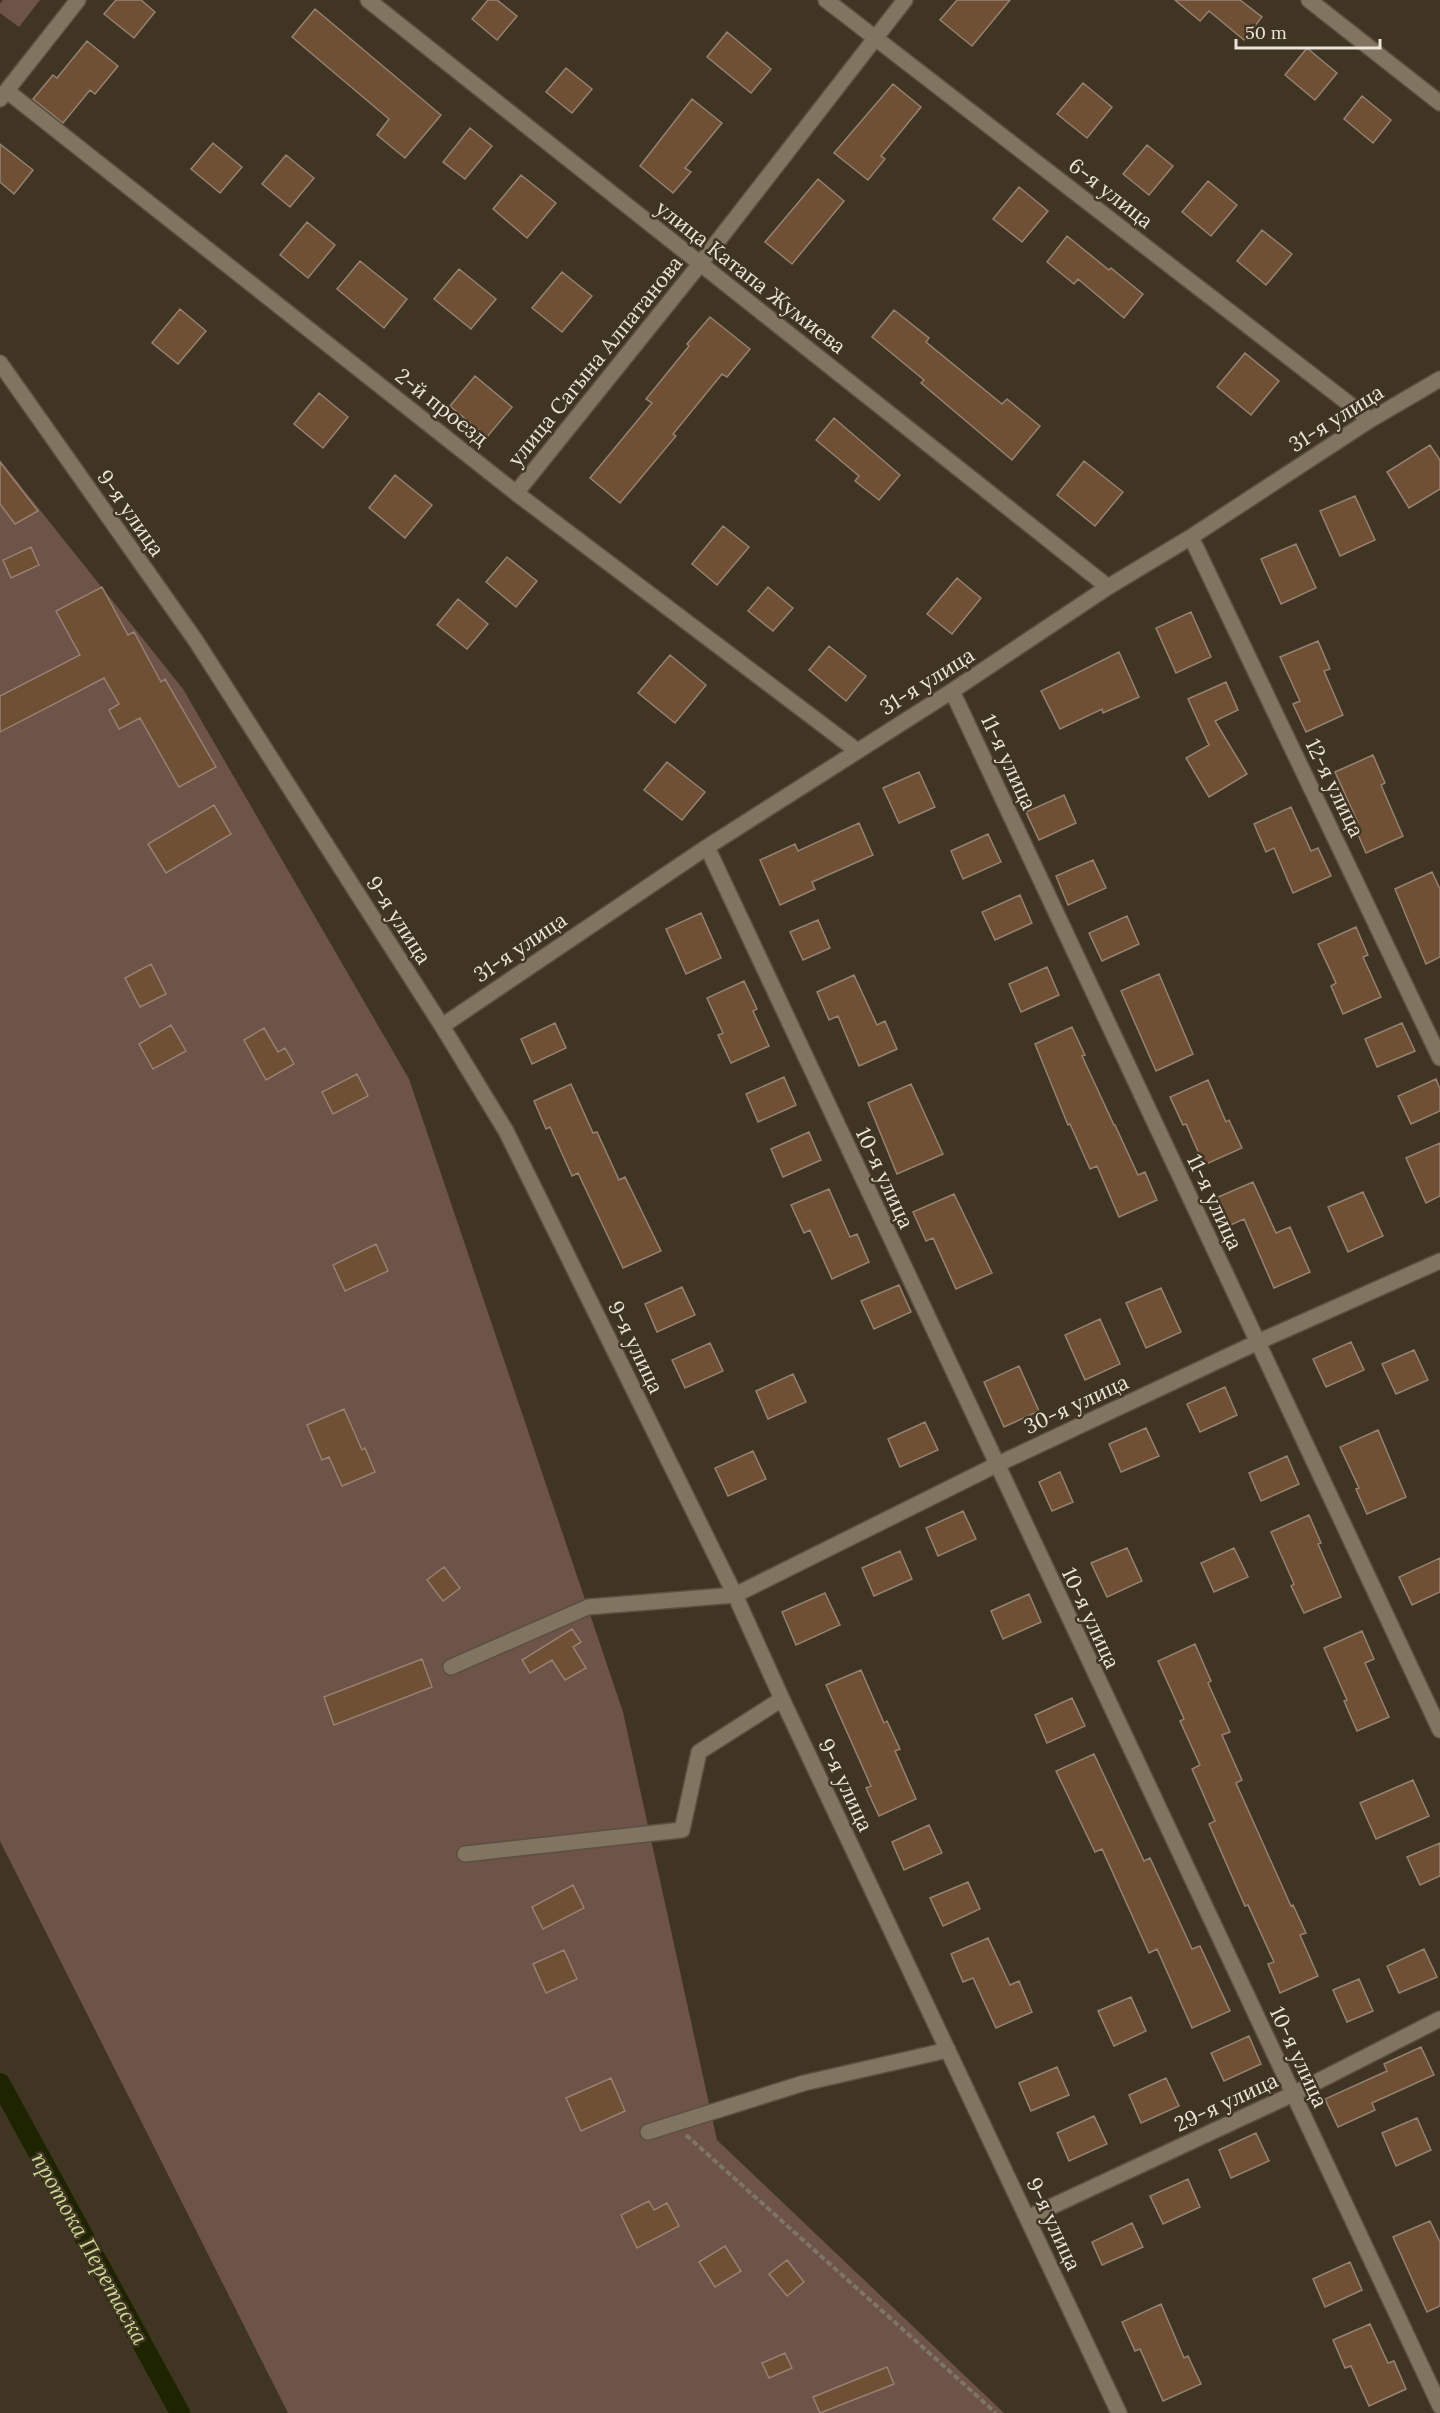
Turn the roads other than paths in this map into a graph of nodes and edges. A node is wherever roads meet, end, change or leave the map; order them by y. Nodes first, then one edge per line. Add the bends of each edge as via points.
1 (78, 0) edge
2 (368, 0) edge
3 (826, 0) edge
4 (905, 0) edge
5 (1309, 0) edge
6 (875, 38) junction
7 (3, 95) edge
8 (1440, 103) edge
9 (700, 264) junction
10 (0, 363) edge
11 (1438, 384) edge
12 (1370, 420) junction
13 (516, 493) junction
14 (1191, 537) junction
15 (1108, 587) junction
16 (952, 691) junction
17 (856, 750) junction
18 (707, 847) junction
19 (442, 1026) junction
20 (1440, 1058) edge
21 (1440, 1261) edge
22 (1257, 1342) junction
23 (996, 1465) junction
24 (735, 1595) junction
25 (451, 1667) dead end
26 (782, 1699) junction
27 (1440, 1730) edge
28 (465, 1854) dead end
29 (1440, 2019) edge
30 (948, 2050) junction
31 (1293, 2094) junction
32 (648, 2132) dead end
33 (1027, 2218) junction
34 (1440, 2406) edge
35 (1119, 2413) edge

1 - 7 street
2 - 9 street, улица Катапа Жумиева
3 - 6 street, 6-я улица
4 - 6 street, улица Сагына Алпатанова
5 - 8 street
6 - 9 street, улица Сагына Алпатанова
6 - 12 street, 6-я улица
7 - 13 street, 2-й проезд
9 - 13 street, улица Сагына Алпатанова
9 - 15 street, улица Катапа Жумиева
10 - 19 street, 9-я улица via 196,641
11 - 12 street, 31-я улица
12 - 14 street, 31-я улица
13 - 17 street, 2-й проезд
14 - 15 street, 31-я улица
14 - 20 street, 12-я улица
15 - 16 street, 31-я улица
16 - 17 street, 31-я улица
16 - 22 street, 11-я улица
17 - 18 street, 31-я улица
18 - 19 street, 31-я улица
18 - 23 street, 10-я улица
19 - 24 street, 9-я улица via 506,1131
21 - 22 street, 30-я улица
22 - 23 street, 30-я улица
22 - 27 street, 11-я улица
23 - 24 street, 30-я улица
23 - 31 street, 10-я улица
24 - 25 street via 588,1607
24 - 26 street, 9-я улица
26 - 28 street via 699,1752 682,1830
26 - 30 street, 9-я улица
29 - 31 street, 29-я улица
30 - 32 street via 804,2083
30 - 33 street, 9-я улица
31 - 33 street, 29-я улица
31 - 34 street, 10-я улица
33 - 35 street, 9-я улица

